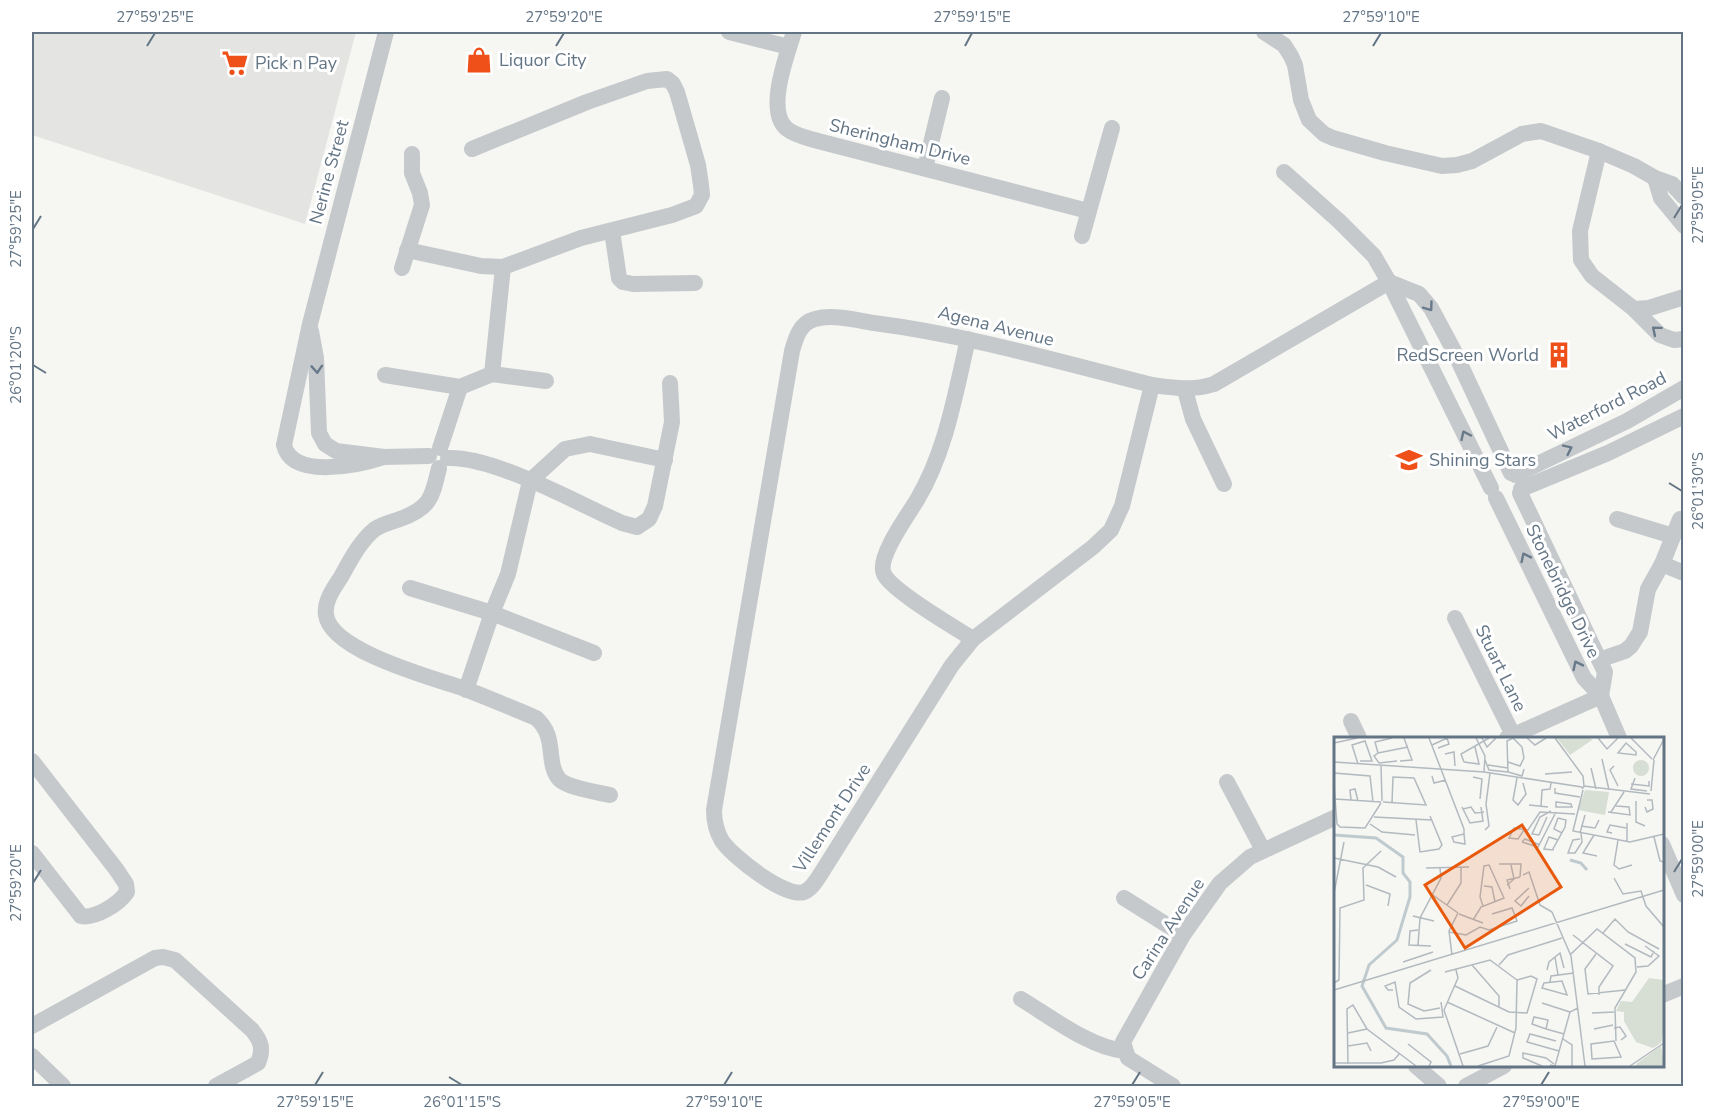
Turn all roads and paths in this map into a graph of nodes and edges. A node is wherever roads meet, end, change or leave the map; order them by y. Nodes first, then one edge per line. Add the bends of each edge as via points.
1 (386, 32) edge
2 (729, 32) edge
3 (1264, 32) edge
4 (792, 39) edge
5 (942, 98) dead end
6 (1112, 128) dead end
7 (472, 148) dead end
8 (1599, 151) junction
9 (412, 154) dead end
10 (925, 168) junction
11 (1284, 172) dead end
12 (1655, 178) junction
13 (1683, 197) edge
14 (1088, 211) junction
15 (1683, 226) edge
16 (612, 231) junction
17 (1082, 236) dead end
18 (407, 249) junction
19 (503, 267) junction
20 (402, 268) dead end
21 (1389, 282) junction
22 (695, 283) dead end
23 (1683, 297) edge
24 (1634, 309) junction
25 (310, 324) junction
26 (799, 330) joint
27 (968, 339) junction
28 (1683, 339) edge
29 (492, 374) junction
30 (385, 375) dead end
31 (546, 381) dead end
32 (670, 383) dead end
33 (1152, 385) junction
34 (460, 387) junction
35 (1683, 388) edge
36 (1185, 390) junction
37 (1474, 394) junction
38 (1451, 406) junction
39 (1683, 416) edge
40 (1627, 420) junction
41 (1636, 440) junction
42 (325, 444) junction
43 (384, 457) junction
44 (439, 458) junction
45 (665, 460) junction
46 (310, 466) junction
47 (530, 481) junction
48 (1517, 482) junction
49 (1224, 484) dead end
50 (1493, 493) junction
51 (1617, 519) dead end
52 (1680, 519) dead end
53 (1673, 536) junction
54 (1662, 564) junction
55 (1683, 573) edge
56 (1563, 584) junction
57 (410, 588) dead end
58 (1542, 593) junction
59 (492, 613) junction
60 (1455, 618) dead end
61 (972, 639) junction
62 (594, 653) dead end
63 (1599, 660) junction
64 (466, 690) junction
65 (1601, 696) junction
66 (1351, 722) dead end
67 (1358, 737) edge
68 (1510, 737) edge
69 (1619, 737) edge
70 (32, 760) edge
71 (1227, 782) dead end
72 (610, 795) dead end
73 (1334, 817) edge
74 (1664, 849) edge
75 (1263, 850) junction
76 (32, 853) edge
77 (1683, 895) edge
78 (1124, 898) dead end
79 (1183, 935) junction
80 (1683, 986) edge
81 (1664, 994) edge
82 (1021, 999) dead end
83 (32, 1026) edge
84 (1124, 1051) junction
85 (32, 1056) edge
86 (1418, 1067) edge
87 (1500, 1067) edge
88 (63, 1086) edge
89 (216, 1086) edge
90 (1173, 1086) edge
91 (1439, 1086) edge
92 (1466, 1086) edge

1 - 25 street, Nerine Street
2 - 4 street, Sheringham Drive
3 - 8 street via 1284,45 1291,56 1300,100 1309,120 1333,138 1442,166 1472,161 1522,134 1541,131
4 - 10 street, Sheringham Drive via 777,101 785,127 818,141
5 - 10 street
6 - 14 street
7 - 16 street via 587,102 647,81 667,79 677,92 698,165 702,195 696,206
8 - 12 street
8 - 24 street via 1583,214 1580,255 1592,276
9 - 18 street via 412,173 422,205
10 - 14 street, Sheringham Drive
11 - 21 street, Stonebridge Drive via 1374,256
12 - 13 street via 1672,184
12 - 15 street via 1661,198
14 - 17 street
16 - 19 street via 580,238
16 - 22 street via 619,278 623,282
18 - 19 street via 481,266
18 - 20 street
19 - 29 street
21 - 36 street, Agena Avenue via 1215,384
21 -> 37 street, Stonebridge Drive via 1419,294 1431,308
21 - 38 street, Stonebridge Drive
23 - 24 street
28 -> 24 street via 1660,335
25 -> 42 street, Nerine Street via 316,358 319,433
25 - 46 street, Nerine Street via 284,445 295,461
26 - 27 street, Agena Avenue via 816,319 835,318 927,329
26 - 61 street, Villemont Drive via 792,351 716,792 714,823 723,842 780,887 794,892 810,888
27 - 33 street, Agena Avenue
27 - 61 street via 938,460 883,565 884,575 896,588
29 - 31 street
29 - 34 street
30 - 34 street
32 - 45 street via 672,422
33 - 36 street, Agena Avenue
33 - 61 street, Villemont Drive via 1127,487 1111,530 1093,548
34 - 44 street
35 - 40 street, Waterford Road
36 - 49 street via 1197,427
37 - 38 street
37 - 48 street, Stonebridge Drive
50 -> 38 street, Stonebridge Drive
39 - 41 street
40 - 41 street
48 -> 40 street, Waterford Road
41 - 48 street
42 - 43 street via 336,451
42 - 46 street
43 - 44 street
43 - 46 street via 339,466
44 - 47 street via 469,459
44 - 64 street via 434,489 425,506 383,525 361,545 330,595 326,615 340,636 386,663
45 - 47 street via 590,444 572,446
45 - 47 street via 655,506 649,519 637,526 622,524
47 - 59 street via 512,559
48 - 50 street via 1513,501 1507,502
48 - 50 street via 1499,473 1491,482
48 - 56 street, Stonebridge Drive
58 -> 50 street, Stonebridge Drive
51 - 53 street
52 - 53 street
53 - 54 street
54 - 55 street
54 - 63 street via 1648,589 1636,639 1625,651
56 - 58 street
56 - 63 street, Stonebridge Drive
57 - 59 street
65 -> 58 street, Stonebridge Drive via 1584,678
59 - 62 street
59 - 64 street
60 - 68 street, Stuart Lane
63 - 65 street, Stonebridge Drive via 1605,672
64 - 72 street via 536,718 548,732 560,779
65 - 68 street
65 - 69 street, Stonebridge Drive
66 - 67 street
70 - 76 street via 116,869 127,892 93,916 81,916
71 - 75 street
73 - 75 street, Carina Avenue
74 - 77 street
75 - 79 street, Carina Avenue via 1220,883
78 - 79 street
79 - 84 street, Carina Avenue via 1125,1036
80 - 81 street
82 - 84 street via 1089,1040
83 - 89 street via 155,958 169,958 260,1040 258,1063
84 - 90 street via 1132,1061
85 - 88 street
86 - 91 street
87 - 92 street

